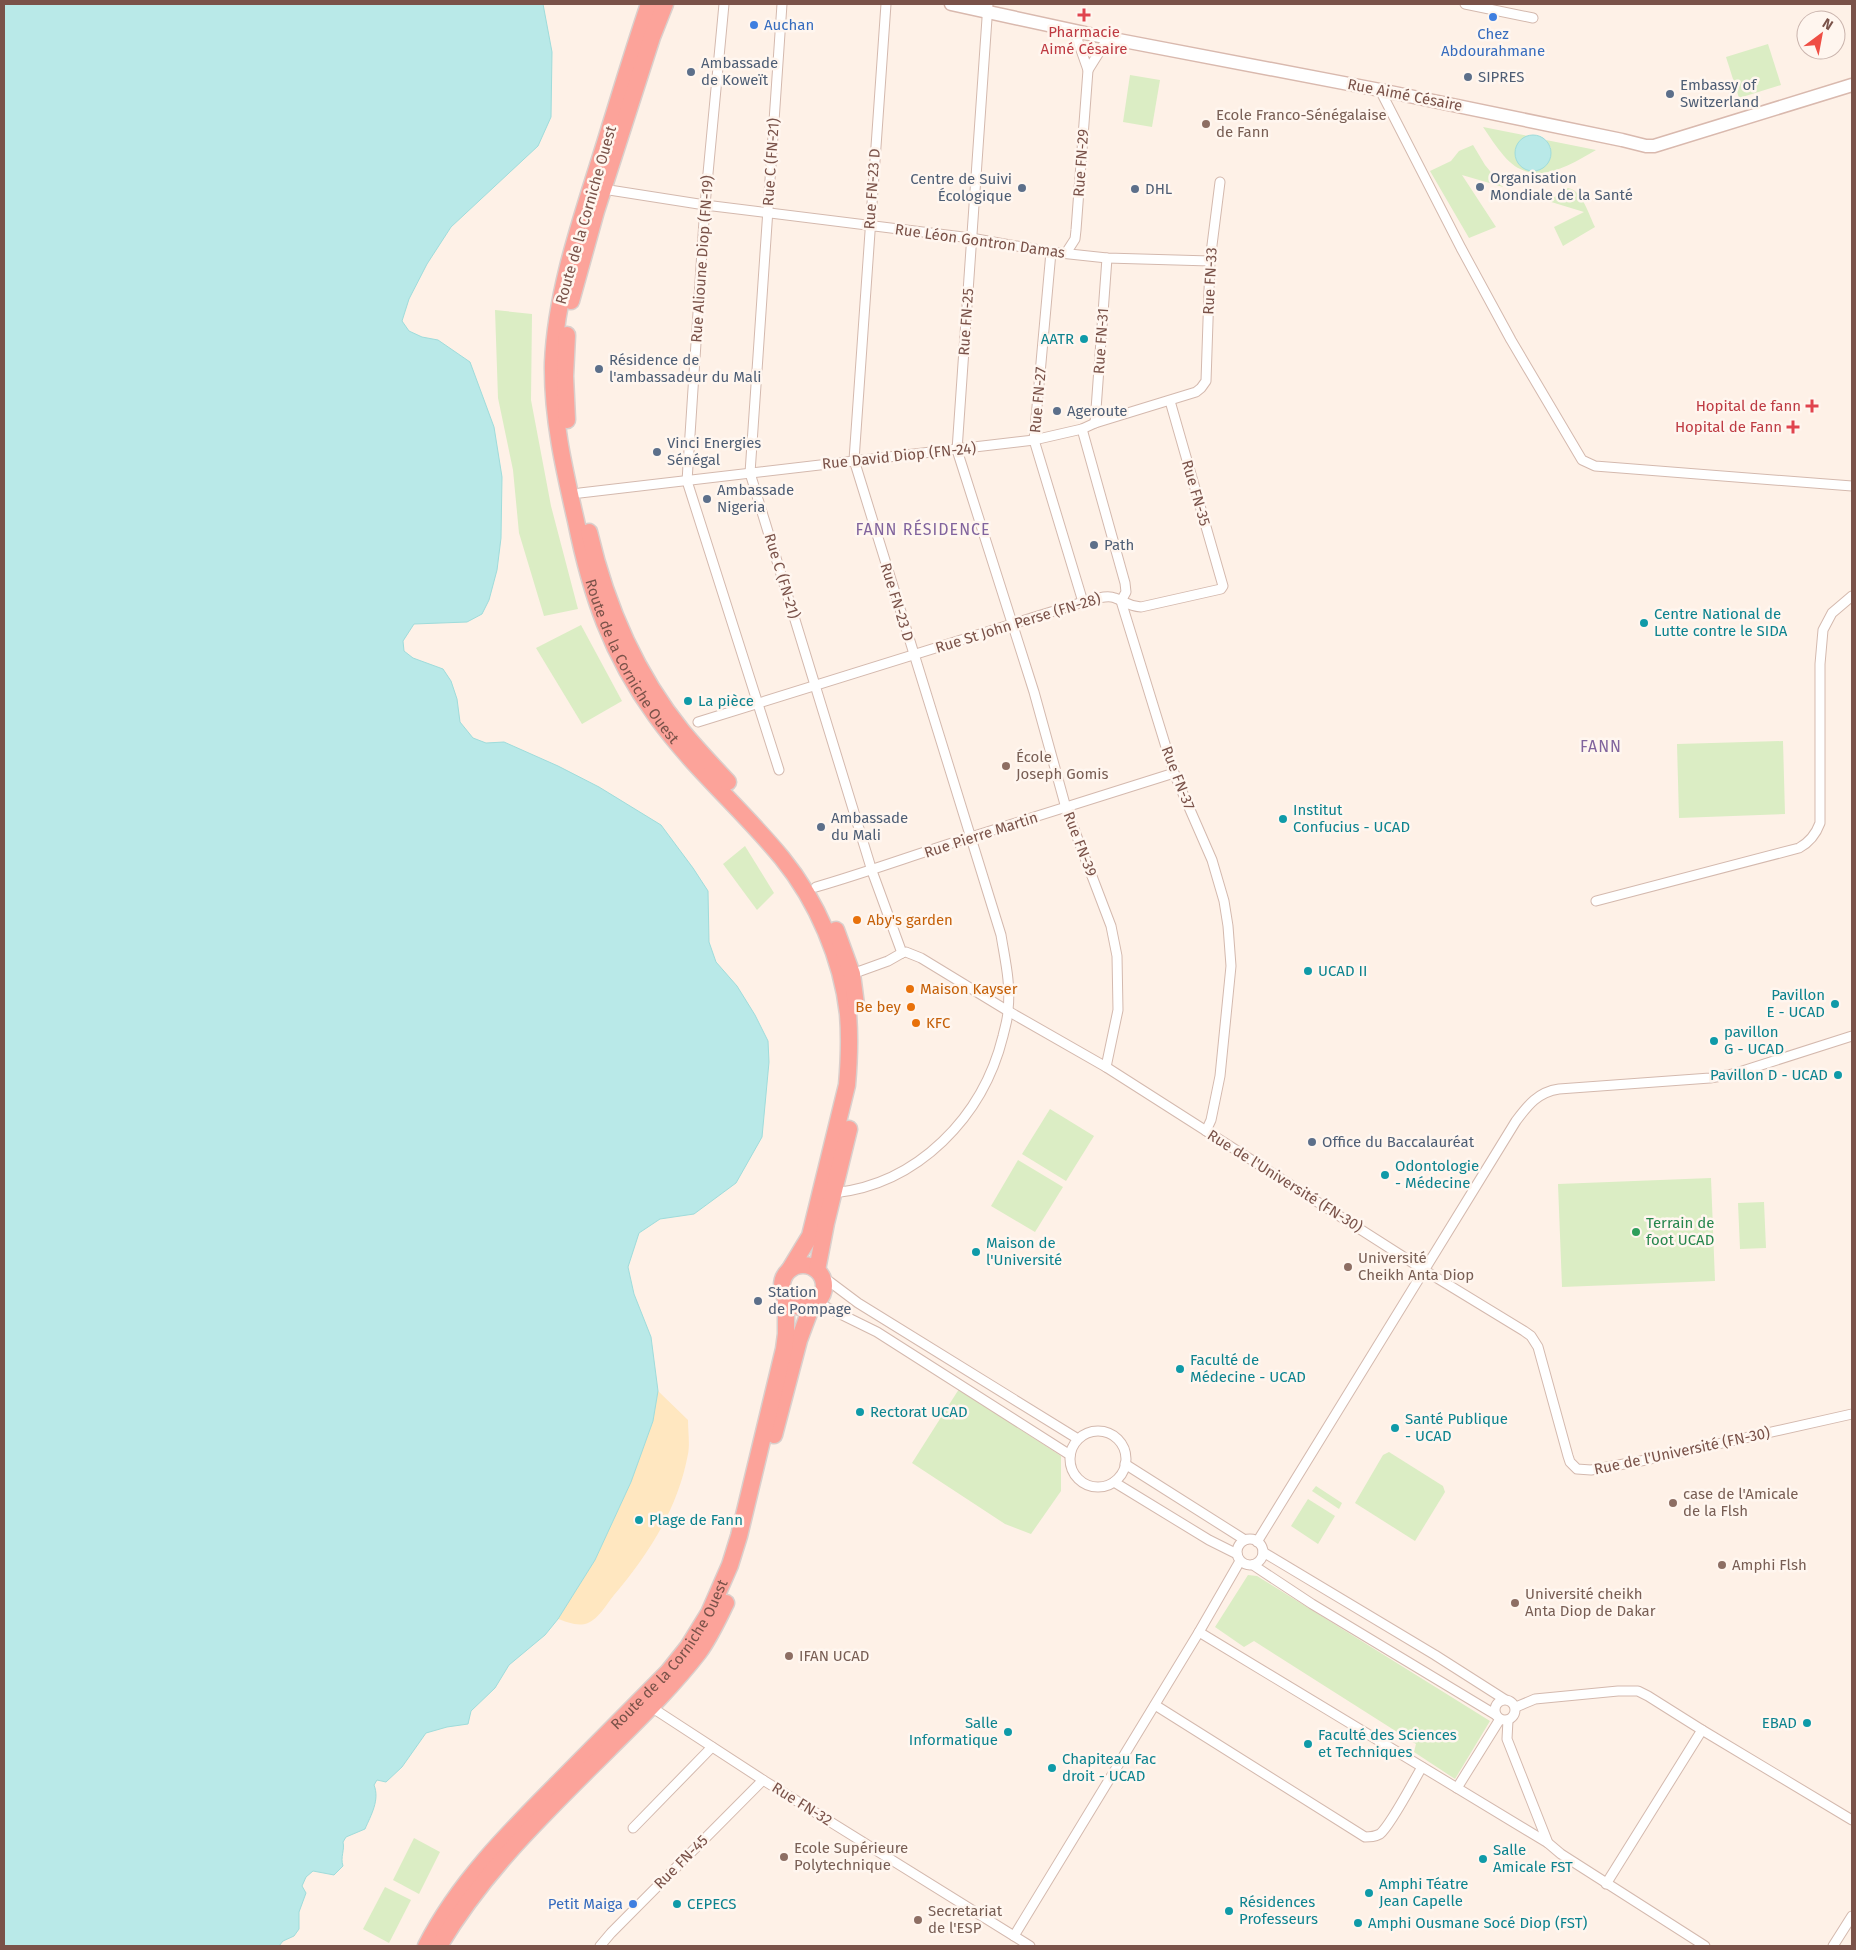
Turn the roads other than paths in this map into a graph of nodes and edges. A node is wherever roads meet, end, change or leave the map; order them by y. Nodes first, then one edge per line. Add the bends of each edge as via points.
1 (649, 4) edge
2 (665, 4) edge
3 (724, 4) edge
4 (782, 4) edge
5 (886, 4) edge
6 (951, 4) edge
7 (1465, 4) edge
8 (988, 7) edge
9 (1533, 18) dead end
10 (1074, 30) junction
11 (1108, 38) junction
12 (1088, 70) junction
13 (1852, 85) edge
14 (1380, 90) junction
15 (1220, 182) dead end
16 (603, 188) junction
17 (705, 205) junction
18 (768, 214) junction
19 (870, 226) junction
20 (971, 238) junction
21 (1051, 252) junction
22 (1066, 253) junction
23 (1107, 258) junction
24 (1210, 261) junction
25 (1206, 380) joint
26 (1170, 401) junction
27 (1095, 423) junction
28 (1082, 429) junction
29 (1034, 440) junction
30 (958, 450) junction
31 (854, 460) junction
32 (750, 473) junction
33 (687, 481) junction
34 (1852, 486) edge
35 (580, 493) junction
36 (1223, 586) joint
37 (1852, 596) edge
38 (1121, 601) junction
39 (1083, 602) junction
40 (1012, 624) junction
41 (913, 655) junction
42 (815, 686) junction
43 (758, 704) junction
44 (698, 722) dead end
45 (779, 770) dead end
46 (1174, 773) junction
47 (1066, 808) junction
48 (970, 837) junction
49 (872, 871) junction
50 (816, 887) junction
51 (1596, 901) dead end
52 (902, 953) junction
53 (852, 974) junction
54 (1008, 1011) junction
55 (1852, 1036) edge
56 (1106, 1067) junction
57 (1206, 1132) junction
58 (834, 1194) junction
59 (790, 1269) junction
60 (1424, 1270) junction
61 (820, 1273) junction
62 (786, 1297) junction
63 (814, 1303) junction
64 (1852, 1414) edge
65 (1078, 1439) junction
66 (1070, 1456) junction
67 (1125, 1464) junction
68 (1114, 1482) junction
69 (1246, 1540) junction
70 (1257, 1542) junction
71 (1263, 1552) junction
72 (1238, 1557) junction
73 (1253, 1565) junction
74 (1199, 1632) junction
75 (1504, 1699) junction
76 (1155, 1705) junction
77 (651, 1706) junction
78 (1516, 1707) junction
79 (1501, 1718) junction
80 (1702, 1730) junction
81 (712, 1747) junction
82 (1422, 1767) junction
83 (762, 1780) junction
84 (1457, 1788) junction
85 (1852, 1820) edge
86 (633, 1828) dead end
87 (1548, 1843) junction
88 (1606, 1884) junction
89 (1852, 1916) edge
90 (1014, 1936) junction
91 (426, 1946) edge
92 (439, 1946) edge
93 (600, 1946) edge
94 (1030, 1946) edge
95 (1705, 1946) edge
96 (1833, 1946) edge

1 - 59 highway, Route de la Corniche Ouest via 585,207 560,303 554,361 556,421 585,566 597,606 622,662 672,737 796,877 821,922 838,966 848,1015 847,1085 810,1236
2 - 16 highway, Route de la Corniche Ouest
3 - 17 street, Rue Alioune Diop (FN-19)
4 - 18 street, Rue C (FN-21)
5 - 19 street, Rue FN-23 D
6 - 8 street, Rue Aimé Césaire
7 - 9 street
8 - 10 street, Rue Aimé Césaire
8 - 20 street, Rue FN-25
10 - 11 street, Rue Aimé Césaire
10 - 12 street
11 - 12 street
11 - 14 street, Rue Aimé Césaire
12 - 22 street, Rue FN-29 via 1075,239
13 - 14 street, Rue Aimé Césaire via 1650,146
14 - 34 street via 1511,340 1582,460 1595,466
15 - 24 street, Rue FN-33
16 - 17 street, Rue Léon Gontron Damas
16 - 35 highway, Route de la Corniche Ouest via 570,306 566,345 566,413
17 - 18 street, Rue Léon Gontron Damas
17 - 33 street, Rue Alioune Diop (FN-19)
18 - 19 street, Rue Léon Gontron Damas
18 - 32 street, Rue C (FN-21)
19 - 20 street, Rue Léon Gontron Damas
19 - 31 street, Rue FN-23 D
20 - 21 street, Rue Léon Gontron Damas
20 - 30 street, Rue FN-25
21 - 22 street, Rue Léon Gontron Damas
21 - 29 street, Rue FN-27
22 - 23 street, Rue Léon Gontron Damas
23 - 24 street, Rue Léon Gontron Damas
23 - 27 street, Rue FN-31
24 - 25 street, Rue FN-33
25 - 26 street, Rue David Diop (FN-24) via 1196,392
26 - 27 street, Rue David Diop (FN-24)
26 - 36 street, Rue FN-35
27 - 28 street, Rue David Diop (FN-24)
28 - 29 street, Rue David Diop (FN-24)
28 - 38 street, Rue FN-37 via 1125,583 1126,592
29 - 30 street, Rue David Diop (FN-24)
29 - 39 street, Rue FN-27
30 - 31 street, Rue David Diop (FN-24)
30 - 40 street, Rue FN-25
31 - 32 street, Rue David Diop (FN-24)
31 - 41 street, Rue FN-23 D
32 - 33 street, Rue David Diop (FN-24)
32 - 42 street, Rue C (FN-21)
33 - 35 street, Rue David Diop (FN-24)
33 - 43 street, Rue Alioune Diop (FN-19)
35 - 50 highway, Route de la Corniche Ouest via 610,606 648,683 682,731 796,859
36 - 38 street, Rue St John Perse (FN-28) via 1141,607
37 - 51 street via 1832,613 1823,630 1820,823 1812,838 1799,848
38 - 39 street, Rue St John Perse (FN-28) via 1108,597
38 - 46 street, Rue FN-37
39 - 40 street, Rue St John Perse (FN-28)
40 - 41 street, Rue St John Perse (FN-28)
40 - 47 street, Rue FN-39
41 - 42 street, Rue St John Perse (FN-28)
41 - 48 street, Rue FN-23 D
42 - 43 street, Rue St John Perse (FN-28)
42 - 49 street, Rue C (FN-21)
43 - 44 street, Rue St John Perse (FN-28)
43 - 45 street, Rue Alioune Diop (FN-19)
46 - 47 street, Rue Pierre Martin
46 - 57 street, Rue FN-37 via 1212,860 1228,926 1231,966 1220,1076
47 - 48 street, Rue Pierre Martin
47 - 56 street, Rue FN-39 via 1112,926 1117,956 1118,1010
48 - 49 street, Rue Pierre Martin
48 - 54 street, Rue FN-23 D via 1001,935 1009,984
49 - 50 street, Rue Pierre Martin
49 - 52 street
50 - 53 highway, Route de la Corniche Ouest
52 - 53 street
52 - 54 street, Rue de l'Université (FN-30) via 921,958
53 - 58 highway, Route de la Corniche Ouest via 860,1043 858,1085
54 - 56 street, Rue de l'Université (FN-30)
54 - 58 street, Rue FN-23 D via 993,1070 981,1094 958,1126 926,1155 901,1171 876,1184
55 - 60 street via 1733,1074 1559,1089 1538,1096 1516,1121
56 - 57 street, Rue de l'Université (FN-30)
57 - 60 street, Rue de l'Université (FN-30)
58 - 61 highway, Route de la Corniche Ouest
59 - 61 highway via 804,1265
59 - 62 highway via 782,1285
60 - 64 street, Rue de l'Université (FN-30) via 1531,1336 1538,1347 1570,1462 1577,1469 1591,1470 1646,1460
60 - 70 street
61 - 63 highway via 823,1292
61 - 65 street via 858,1303
62 - 63 highway via 797,1306
62 - 91 highway, Route de la Corniche Ouest via 784,1349 739,1536 709,1613 668,1672 480,1865 448,1908
63 - 66 street via 877,1332
63 - 77 highway, Route de la Corniche Ouest via 798,1340 755,1514 728,1599 700,1652
65 - 66 street
65 - 67 street via 1092,1431 1107,1432 1124,1448
66 - 68 street via 1071,1469 1080,1481 1094,1487
67 - 68 street
67 - 69 street
68 - 72 street
69 - 70 street
69 - 72 street via 1239,1545
70 - 71 street
71 - 73 street
71 - 75 street
72 - 73 street
72 - 74 street
73 - 79 street
74 - 76 street
74 - 82 street
75 - 78 street
75 - 79 street via 1496,1705
76 - 82 street via 1365,1837 1372,1838 1387,1826
76 - 90 street
77 - 81 street, Rue FN-32
77 - 92 highway, Route de la Corniche Ouest via 500,1860
78 - 79 street via 1514,1715
78 - 80 street via 1536,1699 1638,1691
79 - 84 street
79 - 87 street
80 - 85 street
80 - 88 street
81 - 83 street, Rue FN-32
81 - 86 street
82 - 84 street
83 - 90 street, Rue FN-32
83 - 93 street, Rue FN-45
84 - 87 street
87 - 88 street
88 - 95 street
89 - 96 street
90 - 94 street, Rue FN-32

